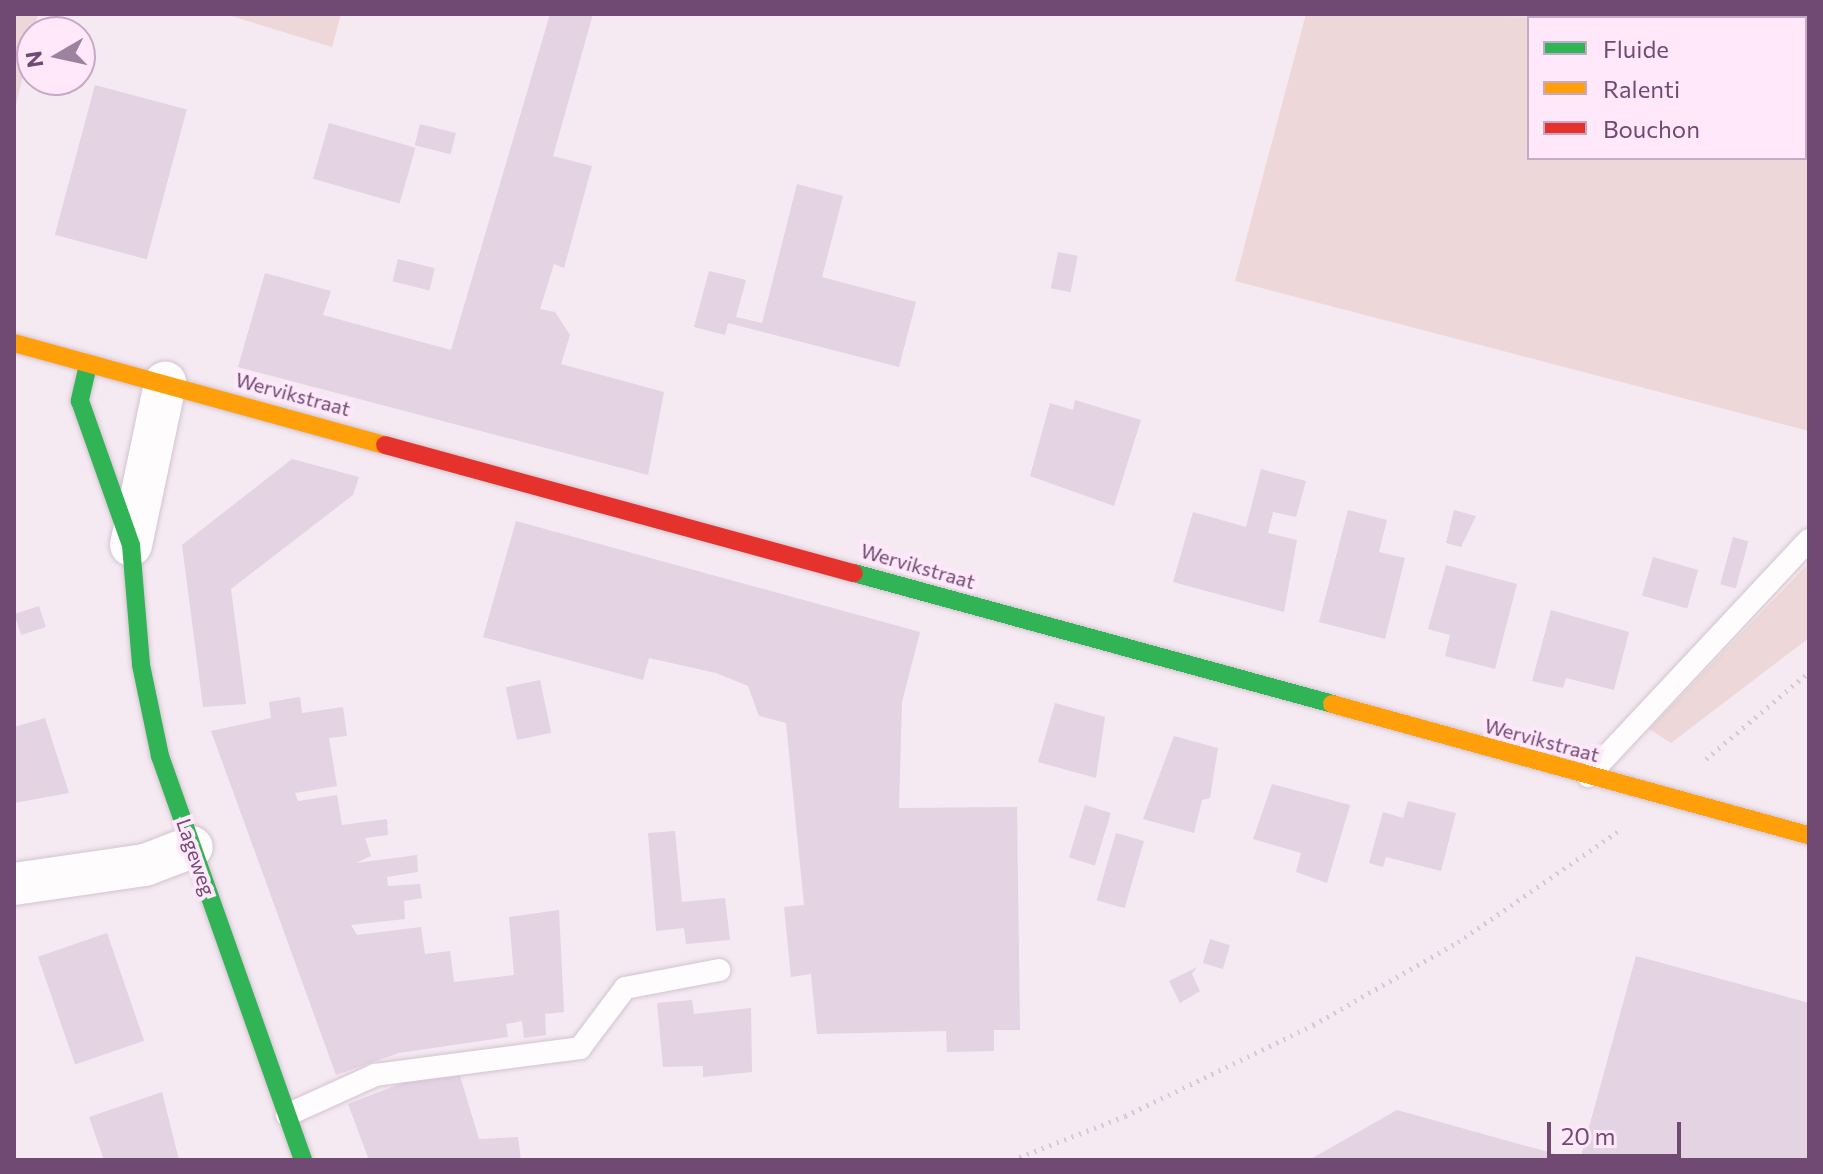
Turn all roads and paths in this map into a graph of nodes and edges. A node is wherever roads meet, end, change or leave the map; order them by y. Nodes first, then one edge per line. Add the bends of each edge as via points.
1 (14, 343) edge
2 (88, 365) junction
3 (165, 383) junction
4 (1809, 540) edge
5 (131, 545) junction
6 (1809, 672) edge
7 (1588, 776) junction
8 (1663, 795) junction
9 (1809, 835) edge
10 (192, 847) junction
11 (14, 884) edge
12 (719, 970) dead end
13 (287, 1115) junction
14 (303, 1160) edge
15 (1012, 1160) edge

1 - 2 street, Wervikstraat
2 - 3 street, Wervikstraat
2 - 5 street, Lageweg via 80,401
3 - 5 street, Lageweg
3 - 7 street, Wervikstraat
4 - 7 lane
5 - 10 street, Lageweg via 141,665 160,756
6 - 8 path
7 - 8 street, Wervikstraat
8 - 9 street, Wervikstraat
8 - 15 path via 1585,860 1313,1025 1125,1116
10 - 11 street via 145,865
10 - 13 street, Lageweg
12 - 13 lane via 625,988 580,1048 375,1075
13 - 14 street, Lageweg

